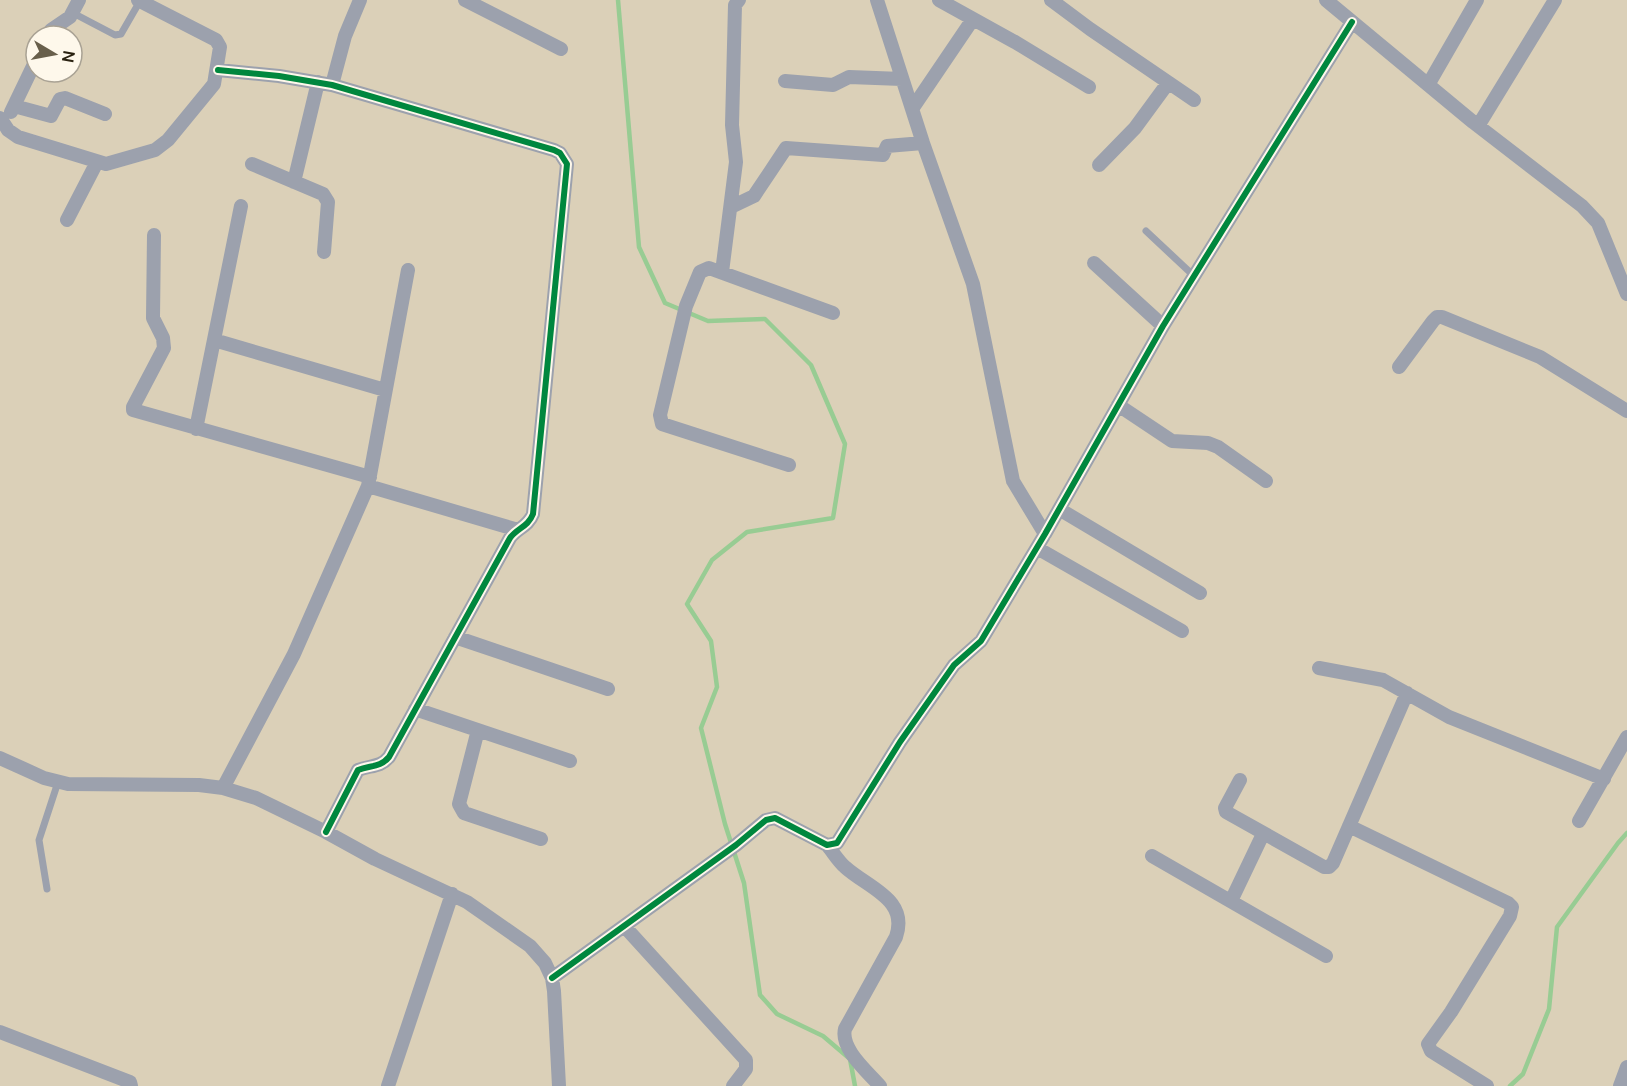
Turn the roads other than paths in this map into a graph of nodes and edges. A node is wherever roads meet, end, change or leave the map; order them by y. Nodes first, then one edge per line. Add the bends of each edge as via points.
1 (79, 0) edge
2 (360, 0) edge
3 (465, 0) edge
4 (738, 0) edge
5 (877, 0) edge
6 (939, 0) edge
7 (1051, 0) edge
8 (1326, 0) edge
9 (1478, 0) edge
10 (1555, 0) edge
11 (139, 1) edge
12 (73, 14) junction
13 (973, 20) junction
14 (1352, 22) junction
15 (59, 24) edge
16 (561, 49) dead end
17 (218, 70) junction
18 (902, 79) junction
19 (784, 81) dead end
20 (1168, 82) junction
21 (25, 84) edge
22 (325, 84) junction
23 (1428, 85) junction
24 (1089, 87) dead end
25 (1194, 100) dead end
26 (14, 106) junction
27 (912, 109) junction
28 (105, 114) dead end
29 (2, 122) edge
30 (1478, 126) junction
31 (923, 143) junction
32 (98, 162) junction
33 (252, 164) dead end
34 (1098, 165) dead end
35 (294, 182) junction
36 (241, 206) dead end
37 (731, 207) junction
38 (67, 220) dead end
39 (1146, 231) dead end
40 (154, 235) dead end
41 (324, 252) dead end
42 (1094, 263) dead end
43 (408, 270) dead end
44 (722, 272) junction
45 (1194, 276) junction
46 (1627, 294) edge
47 (833, 313) dead end
48 (1163, 326) junction
49 (214, 340) junction
50 (1399, 367) dead end
51 (385, 390) junction
52 (1118, 405) junction
53 (1627, 411) edge
54 (196, 429) junction
55 (789, 465) dead end
56 (1266, 481) dead end
57 (369, 482) junction
58 (1059, 509) junction
59 (518, 530) junction
60 (1045, 534) junction
61 (1037, 548) junction
62 (1200, 593) dead end
63 (1182, 631) dead end
64 (455, 637) junction
65 (1318, 668) dead end
66 (608, 689) dead end
67 (1407, 693) junction
68 (415, 709) junction
69 (478, 730) junction
70 (1627, 737) edge
71 (0, 758) edge
72 (570, 761) dead end
73 (1604, 779) junction
74 (1240, 780) dead end
75 (58, 782) junction
76 (223, 788) junction
77 (1579, 821) dead end
78 (1349, 826) junction
79 (326, 832) junction
80 (1263, 834) junction
81 (542, 839) dead end
82 (827, 845) junction
83 (1152, 856) dead end
84 (47, 890) dead end
85 (452, 894) junction
86 (1231, 901) junction
87 (625, 927) junction
88 (1326, 956) dead end
89 (552, 978) junction
90 (0, 1032) edge
91 (1627, 1067) edge
92 (131, 1086) edge
93 (388, 1086) edge
94 (559, 1086) edge
95 (733, 1086) edge
96 (880, 1086) edge
97 (1487, 1086) edge
98 (1620, 1086) edge

1 - 12 street
2 - 22 street
3 - 16 street
4 - 37 street via 732,125 736,162
5 - 18 street
6 - 13 street
7 - 20 street
8 - 14 street
9 - 23 street
10 - 30 street
11 - 12 lane via 118,35
11 - 17 street via 216,40 220,47
12 - 15 street
13 - 24 street
13 - 27 street
14 - 23 street
14 - 45 street
17 - 22 street
17 - 32 street via 212,88 162,146 111,163
18 - 19 street via 849,77 833,85
18 - 27 street
20 - 25 street
20 - 34 street via 1135,128
21 - 26 street
22 - 35 street
22 - 59 street via 554,150 567,164 533,514 526,526
23 - 30 street
26 - 28 street via 51,116 60,99 65,98
26 - 29 street
27 - 31 street
29 - 32 street via 18,137
30 - 46 street via 1582,206 1598,223
31 - 37 street via 887,146 883,155 786,148 754,195
31 - 60 street via 973,284 1013,481
32 - 38 street
33 - 35 street
35 - 41 street via 326,197
36 - 49 street
37 - 44 street
39 - 45 lane
40 - 54 street via 153,318 164,348 133,410
42 - 48 street
43 - 51 street
44 - 47 street
44 - 55 street via 709,268 700,272 686,306 660,414 662,424
45 - 48 street
48 - 52 street
49 - 51 street
49 - 54 street
50 - 53 street via 1433,321 1442,317 1540,357
51 - 57 street
52 - 56 street via 1172,441 1218,447
52 - 58 street
54 - 57 street
57 - 59 street
57 - 76 street via 294,654
58 - 60 street
58 - 62 street
59 - 64 street
60 - 61 street
61 - 63 street
61 - 82 street via 981,641 954,665 837,843
64 - 66 street
64 - 68 street
65 - 67 street via 1375,677
67 - 73 street via 1449,717
67 - 78 street
68 - 69 street
68 - 79 street via 384,763 358,770 354,775
69 - 72 street
69 - 81 street via 460,809
70 - 73 street
71 - 75 street
73 - 77 street
74 - 80 street via 1226,812
75 - 76 street via 199,784
75 - 84 lane via 39,840
76 - 79 street via 256,798
78 - 80 street via 1329,867
78 - 97 street via 1512,907 1428,1044 1431,1051
79 - 85 street
80 - 86 street
82 - 87 street via 775,818 766,820
82 - 96 street via 845,867 890,901 899,917 896,937 843,1036 848,1048
83 - 86 street
85 - 89 street via 530,946
85 - 93 street
86 - 88 street
87 - 89 street
87 - 95 street via 746,1060 746,1069
89 - 94 street
90 - 92 street via 130,1082
91 - 98 street

